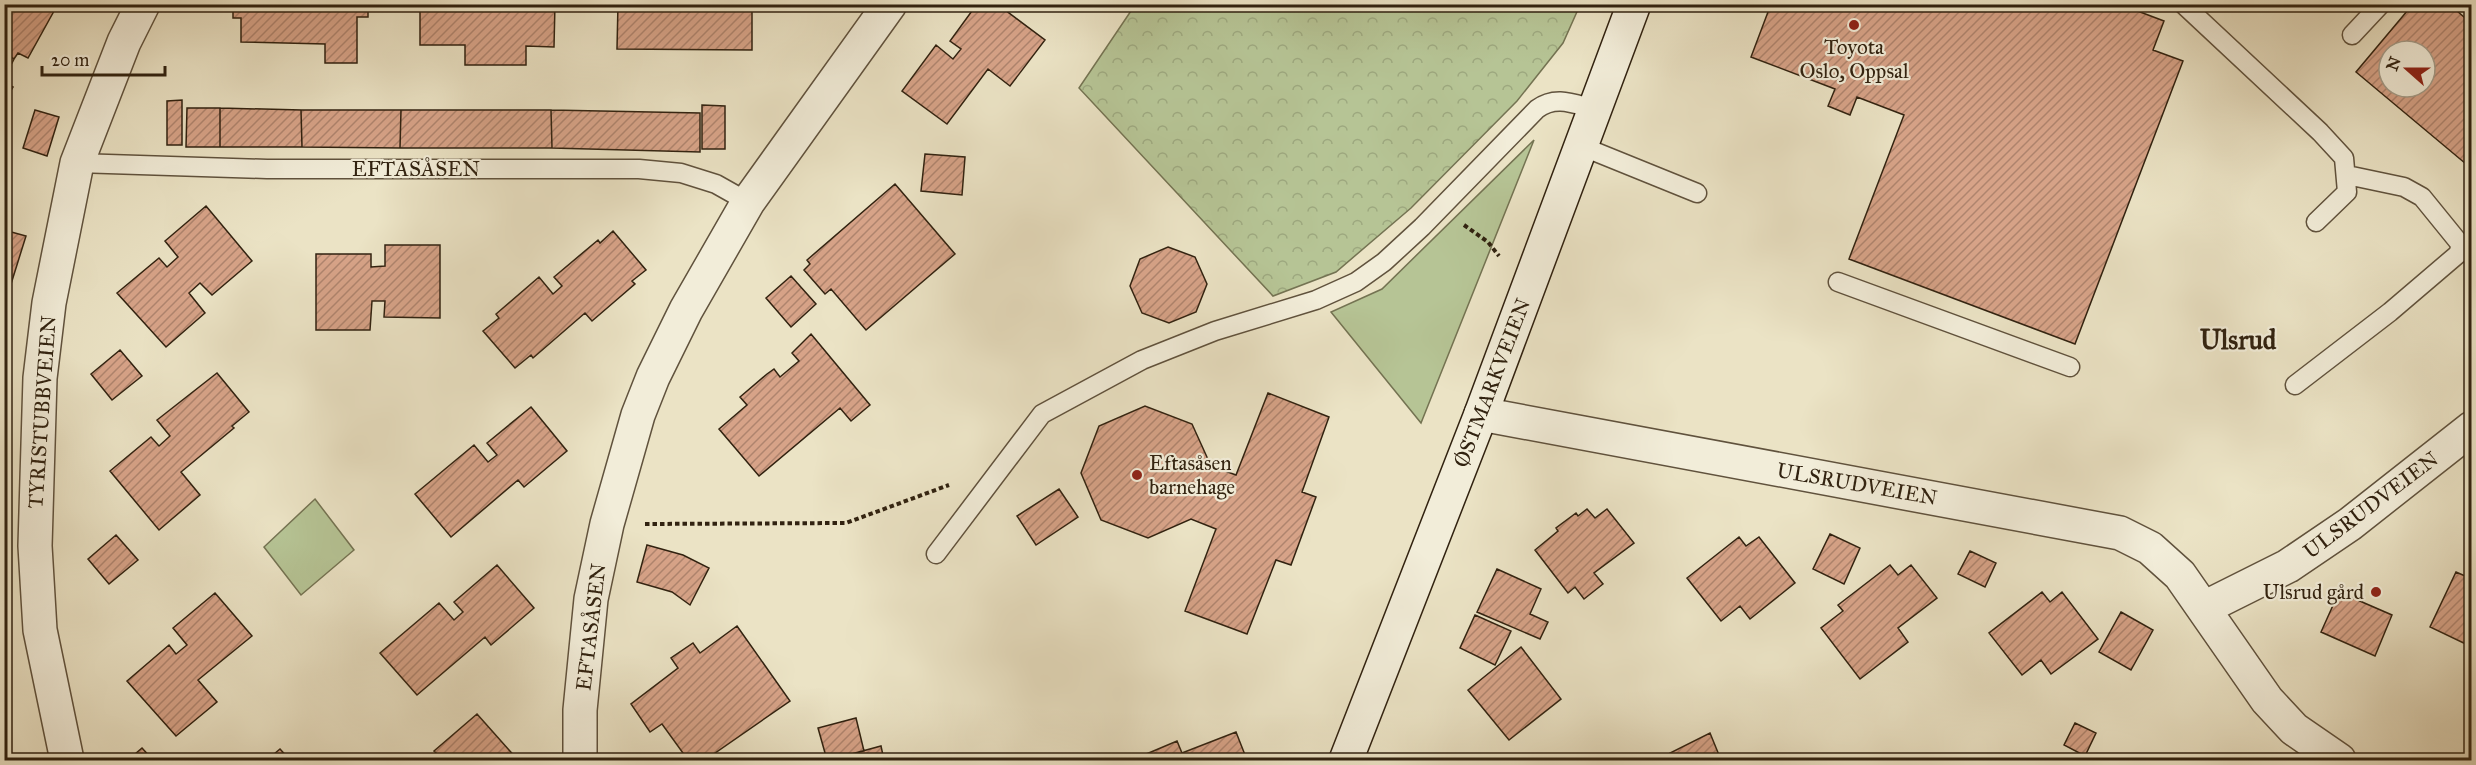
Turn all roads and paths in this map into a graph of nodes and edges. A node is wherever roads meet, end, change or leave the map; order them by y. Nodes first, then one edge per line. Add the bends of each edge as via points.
1 (143, 4) edge
2 (890, 4) edge
3 (1634, 4) edge
4 (2183, 4) edge
5 (2381, 4) edge
6 (2352, 35) dead end
7 (1594, 109) junction
8 (1581, 146) junction
9 (77, 163) junction
10 (2347, 175) junction
11 (1697, 193) dead end
12 (748, 202) junction
13 (1440, 207) junction
14 (2316, 222) dead end
15 (1501, 259) dead end
16 (1838, 282) dead end
17 (2070, 367) dead end
18 (2295, 385) dead end
19 (1481, 414) junction
20 (2472, 428) edge
21 (952, 484) dead end
22 (607, 524) junction
23 (936, 554) dead end
24 (2204, 608) junction
25 (67, 760) edge
26 (580, 760) edge
27 (1347, 760) edge
28 (2339, 760) edge

1 - 9 street, TYRISTUBBVEIEN
2 - 12 street, EFTASÅSEN
3 - 7 street, ØSTMARKVEIEN
4 - 10 lane via 2320,132 2344,158
5 - 6 lane
7 - 8 street, ØSTMARKVEIEN
7 - 13 lane via 1561,100 1543,104
8 - 11 lane
8 - 19 street, ØSTMARKVEIEN
9 - 12 lane, EFTASÅSEN via 267,169 639,169 681,173 716,184
9 - 25 street, TYRISTUBBVEIEN via 49,303 40,378 35,510 40,630
10 - 14 lane via 2348,192
10 - 18 lane via 2404,187 2422,197 2462,245 2458,254
12 - 22 street, EFTASÅSEN via 653,377
13 - 15 path via 1488,242
13 - 23 lane via 1384,262 1356,282 1316,300 1215,331 1142,360 1042,414
16 - 17 lane
19 - 24 street, ULSRUDVEIEN via 2120,533 2161,556
19 - 27 street, ØSTMARKVEIEN
20 - 24 street, ULSRUDVEIEN via 2350,524 2288,566
21 - 22 path via 846,523
22 - 26 street, EFTASÅSEN via 591,599 580,710
24 - 28 street, ULSRUDVEIEN via 2267,700 2294,729

